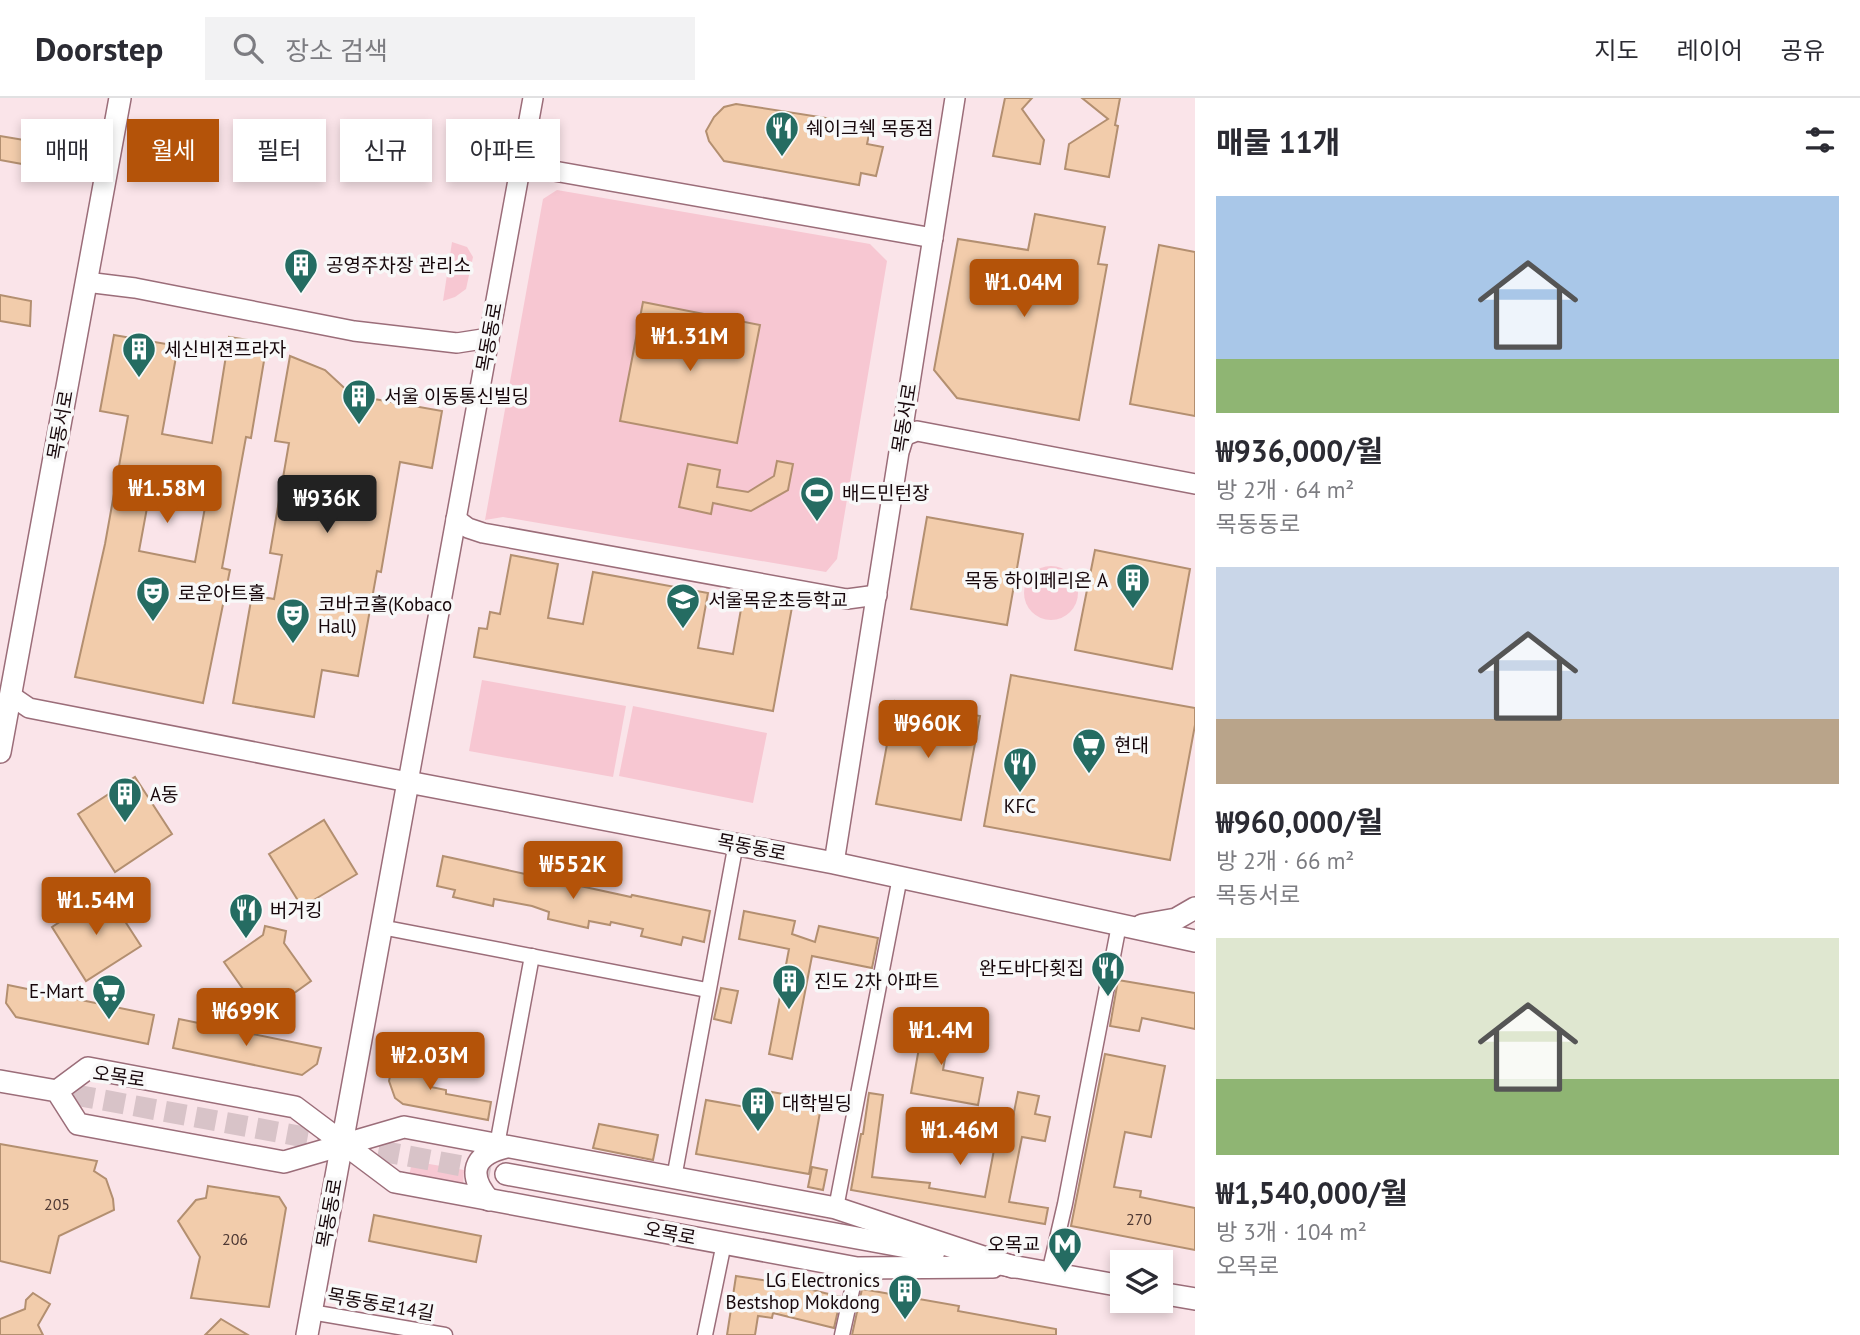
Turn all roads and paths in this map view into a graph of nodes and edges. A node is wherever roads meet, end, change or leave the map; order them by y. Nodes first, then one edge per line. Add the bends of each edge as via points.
1 (120, 98) edge
2 (533, 98) edge
3 (955, 98) edge
4 (529, 119) edge
5 (560, 173) edge
6 (517, 182) edge
7 (933, 238) junction
8 (86, 282) junction
9 (489, 338) junction
10 (899, 449) junction
11 (1195, 484) edge
12 (456, 519) junction
13 (877, 595) junction
14 (10, 695) junction
15 (0, 752) edge
16 (408, 782) junction
17 (736, 843) junction
18 (834, 863) junction
19 (900, 877) junction
20 (1195, 908) edge
21 (1095, 919) junction
22 (1119, 925) junction
23 (381, 927) junction
24 (1195, 942) edge
25 (532, 956) junction
26 (707, 990) junction
27 (0, 1081) edge
28 (57, 1091) junction
29 (341, 1143) junction
30 (503, 1146) junction
31 (506, 1174) tunnel mouth
32 (674, 1178) junction
33 (489, 1200) junction
34 (836, 1209) junction
35 (724, 1243) junction
36 (1013, 1267) junction
37 (857, 1268) junction
38 (1049, 1273) junction
39 (1110, 1284) edge
40 (1173, 1295) edge
41 (1195, 1299) edge
42 (311, 1312) junction
43 (307, 1335) edge
44 (445, 1335) edge
45 (705, 1335) edge
46 (842, 1335) edge

1 - 8 main road, 목동서로
2 - 4 street, 목동동로
3 - 7 street, 목동서로
5 - 7 street
6 - 9 street, 목동동로
7 - 10 street, 목동서로
8 - 9 street via 354,331 457,343
8 - 14 main road, 목동서로
9 - 12 street, 목동동로
10 - 11 street via 904,436 917,431
10 - 13 street, 목동서로
12 - 13 street via 483,533 847,599
12 - 16 street, 목동동로
13 - 18 street, 목동서로
14 - 15 main road, 목동서로
14 - 16 street via 29,708
16 - 17 main road, 목동동로
16 - 23 main road, 목동동로
17 - 18 main road, 목동동로
17 - 26 street
18 - 19 main road, 목동동로
19 - 21 main road, 목동동로
19 - 34 street
20 - 21 main road, 목동동로 via 1176,919 1144,925
21 - 22 main road, 목동동로
22 - 24 main road, 목동동로
22 - 38 street
23 - 25 street
23 - 29 main road, 목동동로
25 - 26 street
25 - 30 street
26 - 32 street
27 - 28 main road
28 - 29 main road, 오목로 via 88,1068 295,1107
28 - 29 main road, 오목로 via 78,1124 284,1162
29 - 30 main road, 오목로 via 404,1127
29 - 33 main road, 오목로 via 395,1182
29 - 42 main road, 목동동로
30 - 32 main road, 오목로
30 - 33 main road via 478,1163 475,1177
31 - 36 main road, 오목로
32 - 34 main road, 오목로
33 - 35 main road, 오목로
34 - 36 main road, 오목로
35 - 37 main road, 오목로
35 - 45 street
36 - 37 main road, 오목로
36 - 38 main road, 오목로
37 - 46 street
38 - 39 main road, 오목로
40 - 41 main road
42 - 43 main road, 목동동로
42 - 44 street, 목동동로14길

